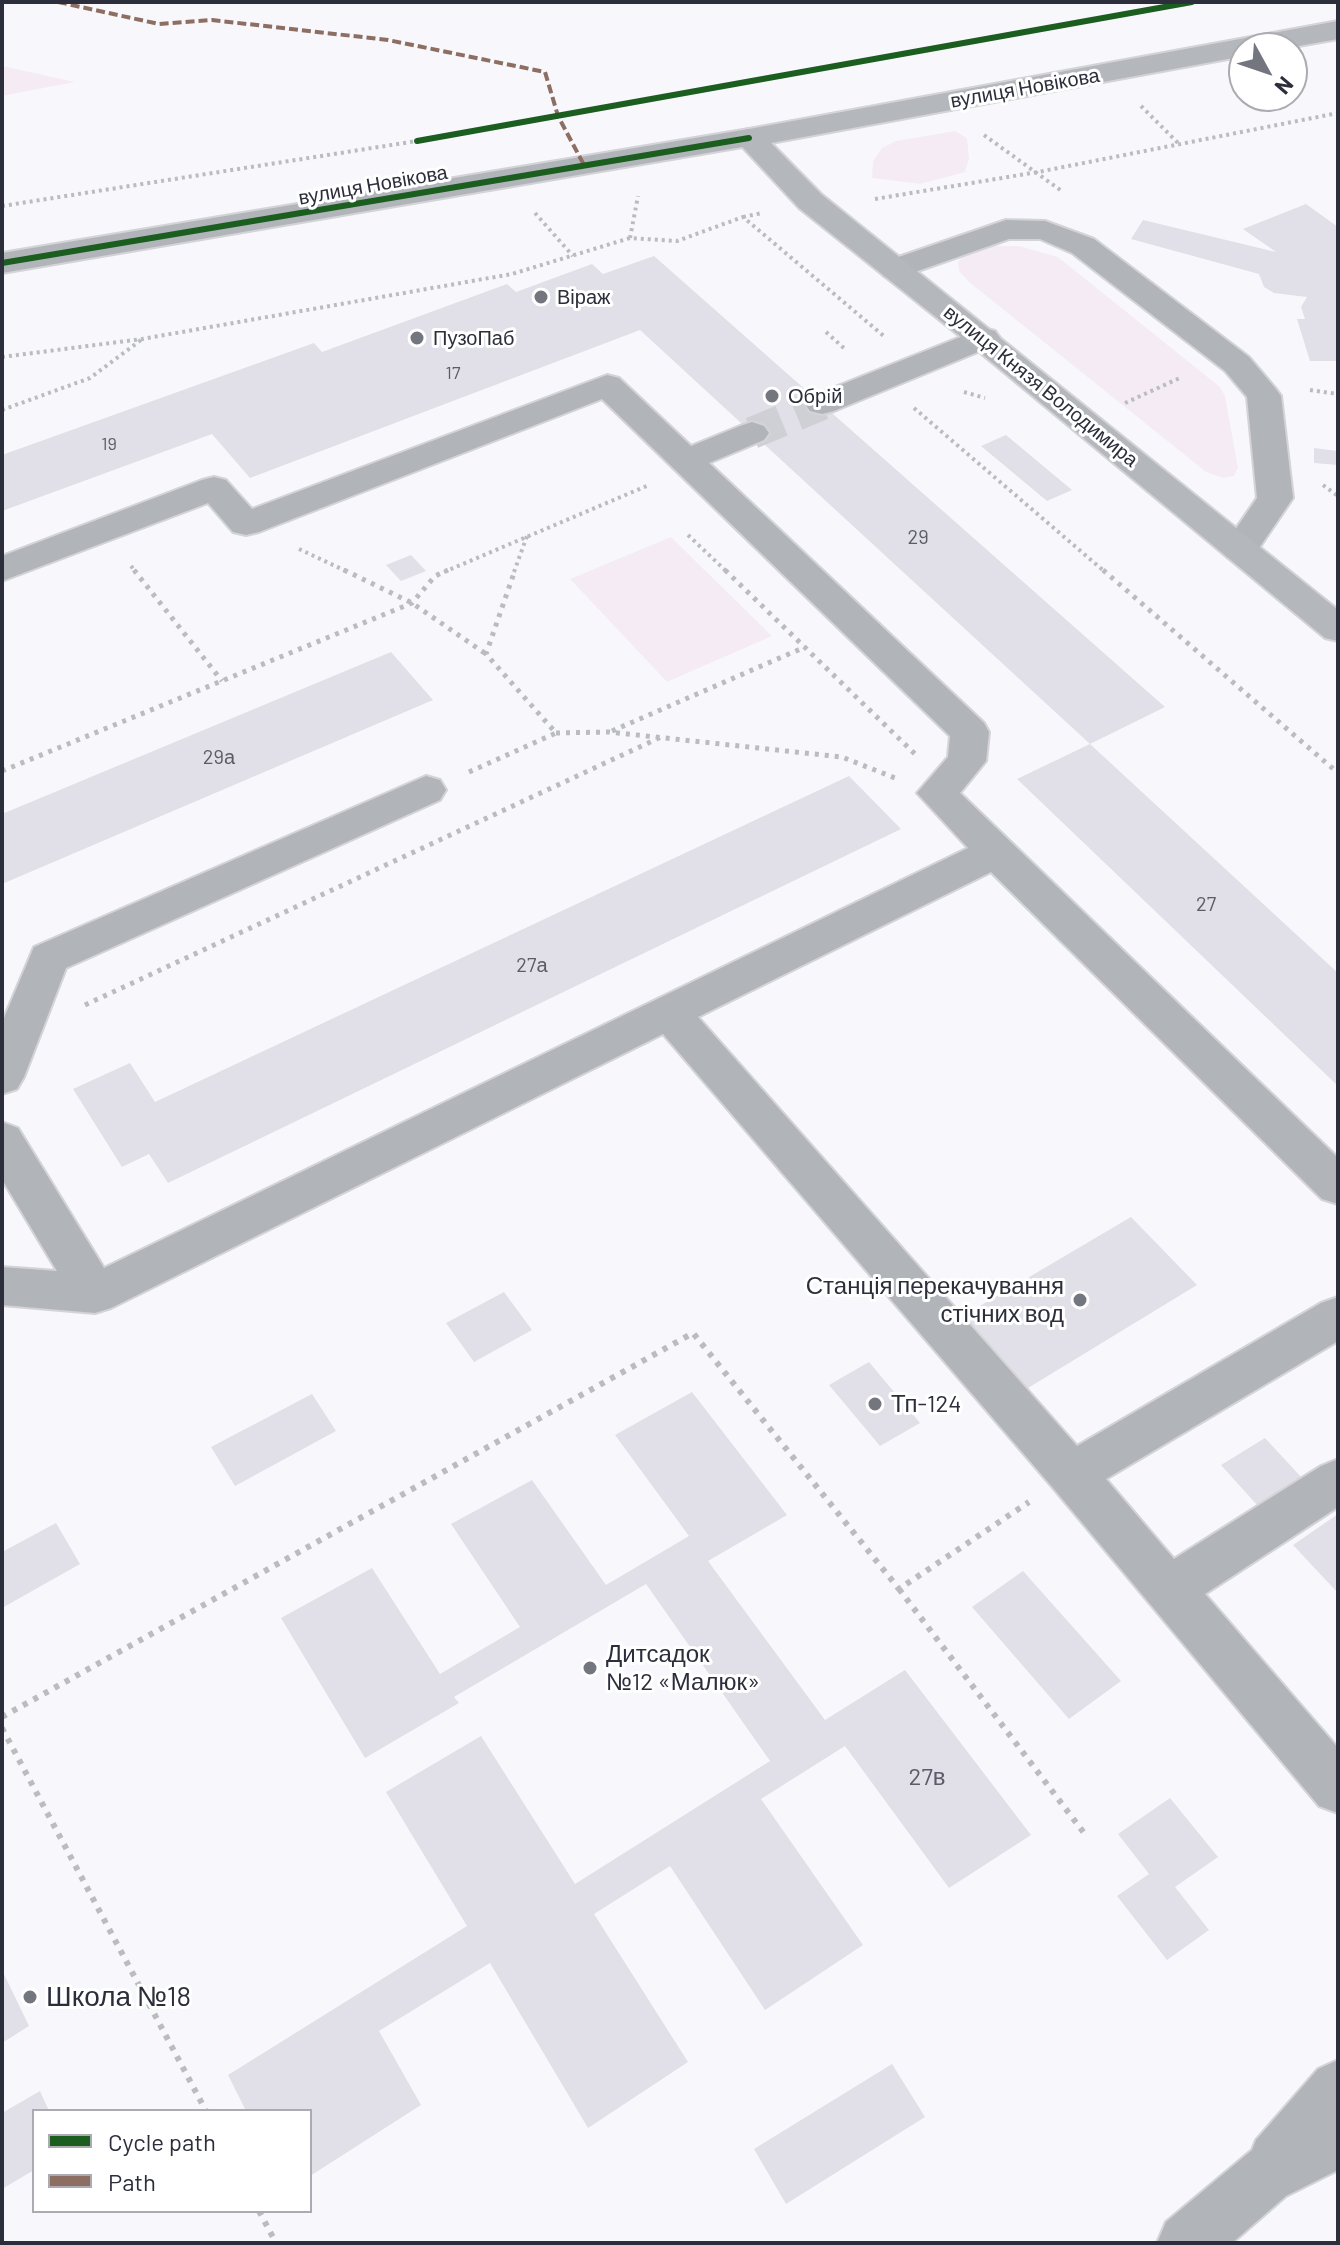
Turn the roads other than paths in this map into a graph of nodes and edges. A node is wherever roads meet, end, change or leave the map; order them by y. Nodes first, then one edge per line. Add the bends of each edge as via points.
1 (1338, 30) edge
2 (749, 138) junction
3 (2, 263) edge
4 (895, 269) junction
5 (983, 338) junction
6 (822, 404) tunnel mouth
7 (752, 433) tunnel mouth
8 (686, 460) junction
9 (1240, 549) junction
10 (2, 569) edge
11 (1338, 629) edge
12 (426, 790) road end
13 (996, 852) junction
14 (669, 1012) junction
15 (2, 1077) edge
16 (2, 1140) edge
17 (1338, 1186) edge
18 (2, 1286) edge
19 (95, 1294) junction
20 (1338, 1317) edge
21 (1071, 1474) junction
22 (1338, 1481) edge
23 (1170, 1589) junction
24 (1338, 1788) edge
25 (1338, 2089) edge
26 (1338, 2139) edge
27 (1265, 2175) junction
28 (1187, 2243) edge

1 - 2 main road, вулиця Новікова
2 - 3 street, вулиця Новікова
2 - 4 main road, вулиця Князя Володимира via 810,201
4 - 5 main road, вулиця Князя Володимира
4 - 9 street via 1006,229 1045,230 1083,246 1237,364 1264,396 1275,498
5 - 6 street
5 - 9 main road, вулиця Князя Володимира
7 - 8 street
8 - 10 street via 607,385 246,524 214,488
8 - 13 street via 970,732 967,761 942,789
9 - 11 main road, вулиця Князя Володимира
12 - 15 street via 49,958
13 - 14 street
13 - 17 street
14 - 19 street
14 - 21 street
16 - 19 street
18 - 19 street
20 - 21 street
21 - 23 street
22 - 23 street
23 - 24 street
25 - 27 street
26 - 27 street
27 - 28 street

